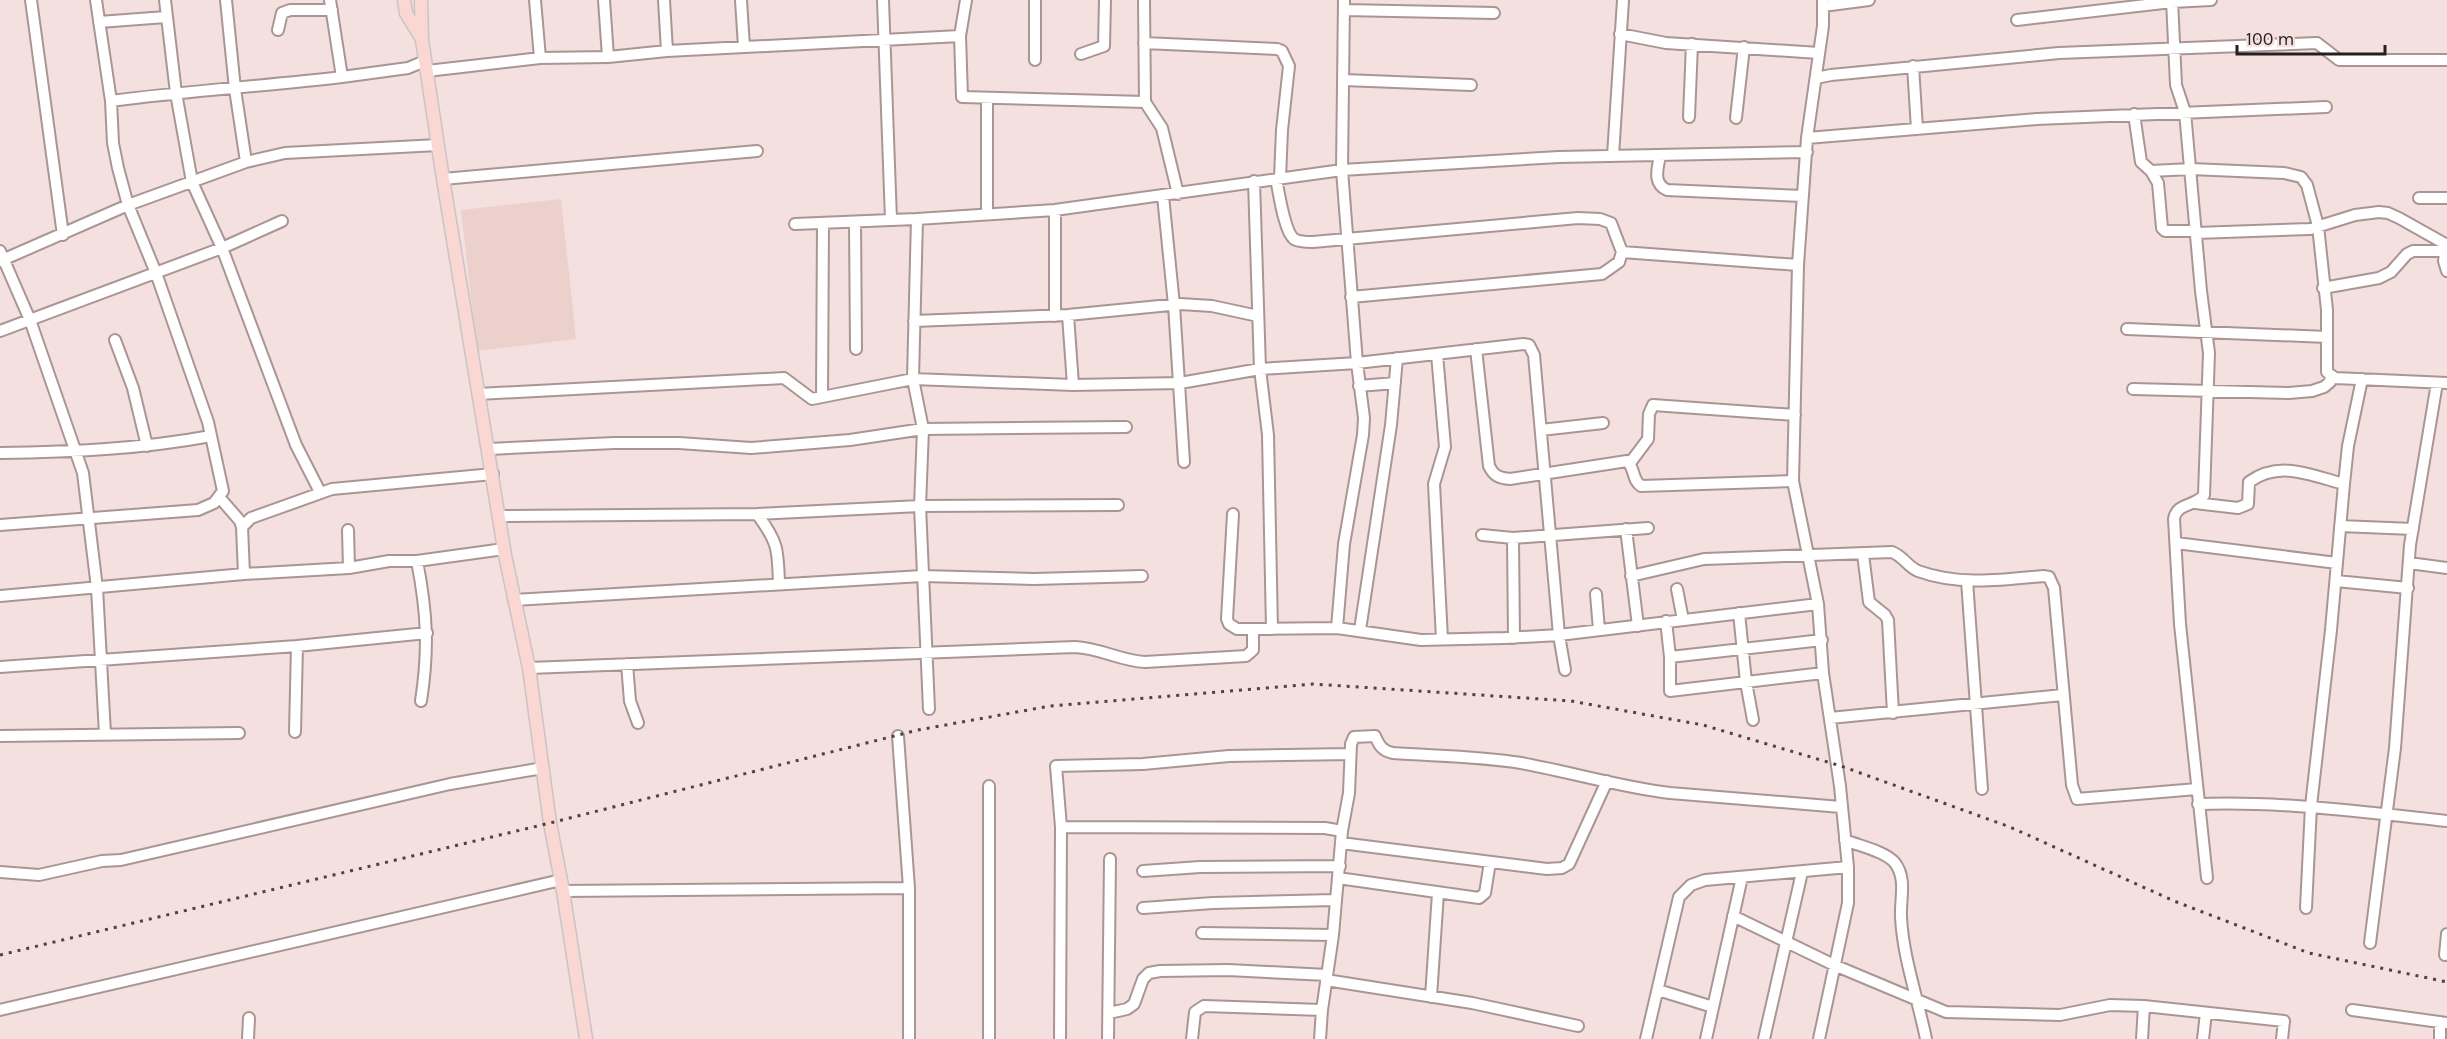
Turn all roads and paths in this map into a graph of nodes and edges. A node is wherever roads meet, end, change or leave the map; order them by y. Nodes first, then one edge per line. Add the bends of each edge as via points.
1 (31, 0) edge
2 (96, 0) edge
3 (165, 0) edge
4 (226, 0) edge
5 (404, 0) edge
6 (422, 0) edge
7 (535, 0) edge
8 (604, 0) edge
9 (664, 0) edge
10 (741, 0) edge
11 (883, 0) edge
12 (966, 0) edge
13 (1035, 0) edge
14 (1105, 0) edge
15 (1144, 0) edge
16 (1623, 0) edge
17 (1869, 0) edge
18 (2211, 0) edge
19 (2172, 1) edge
20 (1823, 3) edge
21 (331, 5) edge
22 (1344, 5) edge
23 (1494, 13) dead end
24 (166, 16) junction
25 (2017, 20) dead end
26 (99, 22) junction
27 (278, 30) dead end
28 (1620, 34) junction
29 (960, 36) junction
30 (422, 40) junction
31 (883, 40) junction
32 (1144, 43) junction
33 (1692, 44) junction
34 (744, 47) junction
35 (1744, 47) junction
36 (2175, 48) junction
37 (667, 51) junction
38 (1819, 53) junction
39 (1081, 54) dead end
40 (608, 57) junction
41 (540, 58) junction
42 (1035, 60) dead end
43 (2447, 60) edge
44 (426, 66) junction
45 (1913, 66) junction
46 (342, 77) junction
47 (1816, 78) junction
48 (1344, 80) junction
49 (1471, 85) dead end
50 (235, 89) junction
51 (176, 93) junction
52 (987, 98) junction
53 (111, 101) junction
54 (1145, 102) junction
55 (2326, 107) dead end
56 (2185, 112) junction
57 (2134, 114) junction
58 (1689, 117) dead end
59 (1736, 118) dead end
60 (1917, 129) junction
61 (1807, 138) junction
62 (438, 145) junction
63 (757, 151) dead end
64 (1807, 152) junction
65 (1660, 155) junction
66 (1613, 156) junction
67 (246, 162) junction
68 (2191, 169) junction
69 (1342, 170) junction
70 (2151, 171) junction
71 (443, 178) junction
72 (1278, 178) junction
73 (1254, 181) junction
74 (192, 182) junction
75 (1178, 194) junction
76 (1163, 196) junction
77 (1803, 196) junction
78 (2419, 198) dead end
79 (2447, 198) edge
80 (128, 206) junction
81 (1055, 210) junction
82 (987, 214) junction
83 (917, 219) junction
84 (891, 220) junction
85 (282, 221) dead end
86 (855, 222) junction
87 (795, 224) dead end
88 (823, 224) junction
89 (2318, 226) junction
90 (2195, 232) junction
91 (63, 235) junction
92 (1348, 239) junction
93 (2446, 247) edge
94 (222, 248) junction
95 (1622, 252) junction
96 (2, 257) edge
97 (1798, 265) junction
98 (2447, 271) edge
99 (156, 273) junction
100 (2323, 288) junction
101 (1351, 297) junction
102 (1174, 305) junction
103 (1068, 315) junction
104 (1055, 316) junction
105 (1258, 316) junction
106 (30, 320) junction
107 (914, 321) junction
108 (2127, 329) dead end
109 (0, 331) edge
110 (2208, 332) junction
111 (2327, 337) junction
112 (115, 340) dead end
113 (856, 349) dead end
114 (1476, 349) junction
115 (1437, 354) junction
116 (1397, 358) junction
117 (1357, 363) junction
118 (1260, 369) junction
119 (2331, 376) junction
120 (913, 379) junction
121 (2362, 379) junction
122 (1180, 383) junction
123 (1395, 383) junction
124 (2442, 383) edge
125 (1072, 385) junction
126 (1359, 386) junction
127 (2133, 389) dead end
128 (2207, 390) junction
129 (478, 394) junction
130 (822, 397) junction
131 (1795, 415) junction
132 (1603, 423) dead end
133 (1126, 427) dead end
134 (923, 429) junction
135 (1541, 430) junction
136 (211, 436) junction
137 (147, 446) junction
138 (489, 449) junction
139 (78, 452) junction
140 (0, 453) edge
141 (1184, 462) dead end
142 (1630, 464) junction
143 (1545, 472) junction
144 (493, 474) junction
145 (1793, 481) junction
146 (2344, 484) junction
147 (320, 492) junction
148 (220, 498) junction
149 (2195, 503) junction
150 (1118, 505) dead end
151 (920, 506) junction
152 (757, 513) junction
153 (1233, 514) dead end
154 (499, 516) junction
155 (89, 518) junction
156 (0, 525) edge
157 (2340, 526) junction
158 (242, 527) junction
159 (1648, 528) dead end
160 (1626, 529) junction
161 (2413, 529) junction
162 (348, 530) dead end
163 (1482, 535) dead end
164 (1550, 536) junction
165 (1513, 538) junction
166 (2176, 543) junction
167 (504, 549) junction
168 (1863, 554) junction
169 (1808, 556) junction
170 (417, 561) junction
171 (2337, 563) junction
172 (2409, 563) junction
173 (349, 568) junction
174 (2447, 568) edge
175 (244, 574) junction
176 (922, 576) junction
177 (1142, 576) dead end
178 (1631, 576) junction
179 (1966, 581) junction
180 (2336, 581) junction
181 (779, 584) junction
182 (97, 588) junction
183 (2408, 588) junction
184 (1677, 589) dead end
185 (1596, 594) dead end
186 (0, 596) edge
187 (514, 600) junction
188 (1818, 604) junction
189 (1738, 613) junction
190 (1683, 620) junction
191 (1666, 621) junction
192 (1638, 626) junction
193 (1272, 628) junction
194 (1337, 628) junction
195 (1253, 630) junction
196 (1360, 630) junction
197 (1599, 630) junction
198 (427, 633) junction
199 (1559, 635) junction
200 (1514, 638) junction
201 (1442, 639) junction
202 (1822, 640) junction
203 (297, 646) junction
204 (1743, 649) junction
205 (925, 654) junction
206 (1670, 657) junction
207 (101, 661) junction
208 (627, 664) junction
209 (0, 667) edge
210 (529, 668) junction
211 (1565, 670) dead end
212 (1823, 673) junction
213 (1746, 682) junction
214 (2063, 695) junction
215 (420, 701) dead end
216 (1976, 703) junction
217 (929, 709) dead end
218 (1893, 713) junction
219 (1830, 718) junction
220 (1753, 720) dead end
221 (638, 723) dead end
222 (295, 732) dead end
223 (239, 733) dead end
224 (105, 734) junction
225 (0, 736) edge
226 (898, 736) dead end
227 (1350, 754) junction
228 (543, 768) junction
229 (1606, 781) junction
230 (989, 786) dead end
231 (1982, 789) dead end
232 (2197, 789) junction
233 (2199, 804) junction
234 (2311, 806) junction
235 (1841, 807) junction
236 (2385, 814) junction
237 (2447, 821) edge
238 (1061, 827) junction
239 (1342, 831) junction
240 (1845, 840) junction
241 (1341, 843) junction
242 (1110, 859) dead end
243 (1490, 862) junction
244 (1340, 866) junction
245 (1848, 867) junction
246 (1143, 871) dead end
247 (0, 872) edge
248 (1802, 872) junction
249 (1742, 877) junction
250 (1338, 878) junction
251 (2207, 878) dead end
252 (562, 886) junction
253 (909, 888) junction
254 (1438, 893) junction
255 (1335, 900) junction
256 (1143, 908) dead end
257 (2306, 908) dead end
258 (1733, 916) junction
259 (1202, 933) dead end
260 (1333, 934) junction
261 (2447, 934) edge
262 (1786, 940) junction
263 (2370, 943) dead end
264 (2445, 955) dead end
265 (1834, 965) junction
266 (1327, 978) junction
267 (1658, 990) junction
268 (1431, 997) junction
269 (1918, 1002) junction
270 (2144, 1006) junction
271 (1713, 1007) junction
272 (0, 1010) edge
273 (1322, 1010) junction
274 (2352, 1010) dead end
275 (2206, 1012) junction
276 (1109, 1013) junction
277 (249, 1018) dead end
278 (2443, 1022) edge
279 (1578, 1026) dead end
280 (248, 1039) edge
281 (586, 1039) edge
282 (909, 1039) edge
283 (989, 1039) edge
284 (1060, 1039) edge
285 (1108, 1039) edge
286 (1192, 1039) edge
287 (1320, 1039) edge
288 (1646, 1039) edge
289 (1706, 1039) edge
290 (1764, 1039) edge
291 (1819, 1039) edge
292 (1926, 1039) edge
293 (2142, 1039) edge
294 (2203, 1039) edge
295 (2282, 1039) edge
296 (2440, 1039) edge

1 - 91 street
2 - 26 street
3 - 24 street
4 - 50 street
5 - 30 main road via 406,13
6 - 30 main road
7 - 41 street
8 - 40 street
9 - 37 street
10 - 34 street
11 - 31 street
12 - 29 street
13 - 42 street
14 - 39 street via 1104,46
15 - 32 street
16 - 28 street
17 - 20 street
18 - 19 street
19 - 25 street
19 - 36 street
20 - 38 street
21 - 27 street via 282,13
21 - 46 street
22 - 23 street
22 - 48 street
24 - 26 street
24 - 51 street
26 - 53 street
28 - 33 street
28 - 66 street
29 - 31 street
29 - 52 street via 962,97
30 - 44 main road
31 - 34 street
31 - 84 street
32 - 54 street
32 - 72 street via 1282,51 1289,66
33 - 35 street
33 - 58 street
34 - 37 street
35 - 38 street
35 - 59 street
36 - 43 street via 2317,43 2339,60
36 - 45 street
36 - 56 street via 2176,85
37 - 40 street
38 - 47 street
40 - 41 street
41 - 44 street
44 - 46 street
44 - 62 main road
45 - 47 street
45 - 60 street
46 - 50 street
47 - 61 street
48 - 49 street
48 - 69 street
50 - 51 street
50 - 67 street
51 - 53 street
51 - 74 street
52 - 54 street
52 - 82 street
53 - 80 street via 113,143
54 - 75 street via 1162,128
55 - 56 street
56 - 57 street
56 - 68 street
57 - 60 street
57 - 70 street via 2139,156
60 - 61 street
61 - 64 street
62 - 67 street via 285,153
62 - 71 main road
63 - 71 street
64 - 65 street
64 - 77 street
65 - 66 street
65 - 77 street via 1657,178 1667,190
66 - 69 street
67 - 74 street
68 - 70 street
68 - 89 street via 2295,174 2307,185
68 - 90 street
69 - 72 street
69 - 92 street
70 - 90 street via 2160,193 2162,228
71 - 129 main road
72 - 73 street
72 - 92 street via 1287,230 1293,238 1313,242
73 - 75 street
73 - 105 street
74 - 80 street
74 - 94 street
75 - 76 street
76 - 81 street
76 - 102 street
77 - 97 street
78 - 79 street
80 - 91 street
80 - 99 street
81 - 82 street
81 - 104 street
82 - 83 street
83 - 84 street
83 - 107 street
84 - 86 street
85 - 94 street
86 - 88 street
86 - 113 street
87 - 88 street
88 - 130 street
89 - 90 street
89 - 93 street via 2355,215 2388,213
89 - 100 street
90 - 110 street
91 - 96 street
92 - 95 street via 1600,219 1611,223
92 - 101 street
93 - 98 street
93 - 100 street via 2413,251 2379,278
94 - 99 street
94 - 147 street via 296,446
95 - 97 street
95 - 101 street via 1619,262 1602,274
96 - 106 street
97 - 131 street
99 - 106 street
99 - 136 street
100 - 111 street
101 - 117 street
102 - 103 street
102 - 105 street via 1212,306
102 - 122 street
103 - 104 street
103 - 125 street
104 - 107 street
105 - 118 street
106 - 109 street
106 - 139 street
107 - 120 street
108 - 110 street
110 - 111 street
110 - 128 street
111 - 119 street via 2326,366
112 - 137 street via 133,388
114 - 115 street
114 - 135 street via 1529,345 1534,355
114 - 143 street via 1489,466 1500,478
115 - 116 street
115 - 201 street via 1445,447 1434,484
116 - 117 street
116 - 123 street
117 - 118 street
117 - 126 street
118 - 122 street
118 - 193 street via 1268,435
119 - 121 street
119 - 128 street via 2328,385 2312,391
120 - 125 street
120 - 130 street
120 - 134 street
121 - 124 street
121 - 146 street
122 - 125 street
122 - 141 street
123 - 126 street
123 - 196 street
124 - 161 street
126 - 194 street via 1363,435 1344,544
127 - 128 street
128 - 149 street via 2205,495
129 - 130 street via 784,378 812,399
129 - 138 main road
131 - 142 street via 1653,405 1648,439
131 - 145 street
132 - 135 street
133 - 134 street
134 - 138 street via 751,448 625,443
134 - 151 street
135 - 143 street
136 - 137 street
136 - 148 street via 222,484
137 - 139 street
138 - 144 main road
139 - 140 street
139 - 155 street
142 - 143 street via 1620,461
142 - 145 street via 1636,483 1641,486
143 - 164 street
144 - 147 street
144 - 154 main road
145 - 169 street
146 - 149 street via 2273,470 2249,482 2248,504 2244,506
146 - 157 street
147 - 158 street via 251,518
148 - 155 street via 198,510
148 - 158 street
149 - 166 street via 2175,512
150 - 151 street
151 - 152 street
151 - 176 street
152 - 154 street
152 - 181 street via 778,548
153 - 195 street via 1227,619 1232,627
154 - 167 main road
155 - 156 street
155 - 182 street
157 - 161 street
157 - 171 street
158 - 175 street
159 - 160 street
160 - 164 street
160 - 178 street
161 - 172 street
162 - 173 street
163 - 165 street
164 - 165 street
164 - 199 street
165 - 200 street
166 - 171 street
166 - 232 street
167 - 170 street
167 - 187 main road
168 - 169 street
168 - 179 street via 1892,552 1901,555 1914,569
168 - 218 street via 1869,602 1888,620
169 - 178 street via 1704,559
169 - 188 street
170 - 173 street
170 - 198 street
171 - 180 street
172 - 174 street
172 - 183 street
173 - 175 street
175 - 182 street
176 - 177 street
176 - 181 street
176 - 205 street
178 - 192 street
179 - 214 street via 2043,576 2052,581
179 - 216 street
180 - 183 street
180 - 234 street
181 - 187 street
182 - 186 street
182 - 207 street
183 - 236 street via 2395,748
184 - 190 street
185 - 197 street
187 - 210 main road
188 - 189 street
188 - 202 street
189 - 190 street
189 - 204 street
190 - 191 street
191 - 192 street
191 - 206 street
192 - 197 street
193 - 194 street
193 - 195 street
194 - 196 street
195 - 205 street via 1253,650 1246,656 1134,661 1102,650 1075,647
196 - 201 street via 1421,640
197 - 199 street
198 - 203 street
198 - 215 street
199 - 200 street
199 - 211 street
200 - 201 street
202 - 204 street
202 - 212 street
203 - 207 street
203 - 222 street
204 - 206 street
204 - 213 street
205 - 208 street
205 - 217 street
206 - 213 street via 1670,690
207 - 209 street
207 - 224 street
208 - 210 street
208 - 221 street via 630,701
210 - 228 main road
212 - 213 street
212 - 219 street
213 - 220 street
214 - 216 street
214 - 232 street via 2072,785 2077,799
216 - 218 street
216 - 231 street
218 - 219 street
219 - 235 street
223 - 224 street
224 - 225 street
226 - 253 street
227 - 229 street via 1354,737 1375,736 1387,752 1520,763
227 - 238 street via 1056,765
227 - 239 street
228 - 247 street via 450,784 121,860 39,875
228 - 252 main road
229 - 235 street via 1670,793
229 - 243 street via 1569,864 1547,869
230 - 283 street
232 - 233 street
233 - 234 street
233 - 251 street
234 - 236 street
234 - 257 street
235 - 240 street
236 - 237 street
236 - 263 street
238 - 239 street
238 - 284 street
239 - 241 street
240 - 245 street
240 - 269 street via 1885,856 1900,873 1901,918
241 - 243 street
241 - 244 street
242 - 276 street
243 - 254 street via 1483,897
244 - 246 street
244 - 250 street
245 - 248 street
245 - 265 street via 1848,903
248 - 249 street
248 - 262 street
249 - 258 street
249 - 267 street via 1698,883 1679,897
250 - 254 street
250 - 255 street
252 - 253 street
252 - 272 street
252 - 281 main road
253 - 282 street
254 - 268 street
255 - 256 street
255 - 260 street
258 - 262 street
258 - 271 street
259 - 260 street
260 - 266 street
261 - 264 street
262 - 265 street
262 - 290 street
265 - 269 street
265 - 291 street
266 - 268 street
266 - 273 street
266 - 276 street via 1228,970 1160,971 1143,979 1134,1004
267 - 271 street
267 - 288 street
268 - 279 street
269 - 270 street via 1962,1014 2060,1015 2110,1005
269 - 292 street
270 - 275 street
270 - 293 street
271 - 289 street
273 - 286 street via 1204,1006 1195,1012
273 - 287 street
274 - 278 street
275 - 294 street
275 - 295 street via 2284,1021
276 - 285 street
277 - 280 street
278 - 296 street

